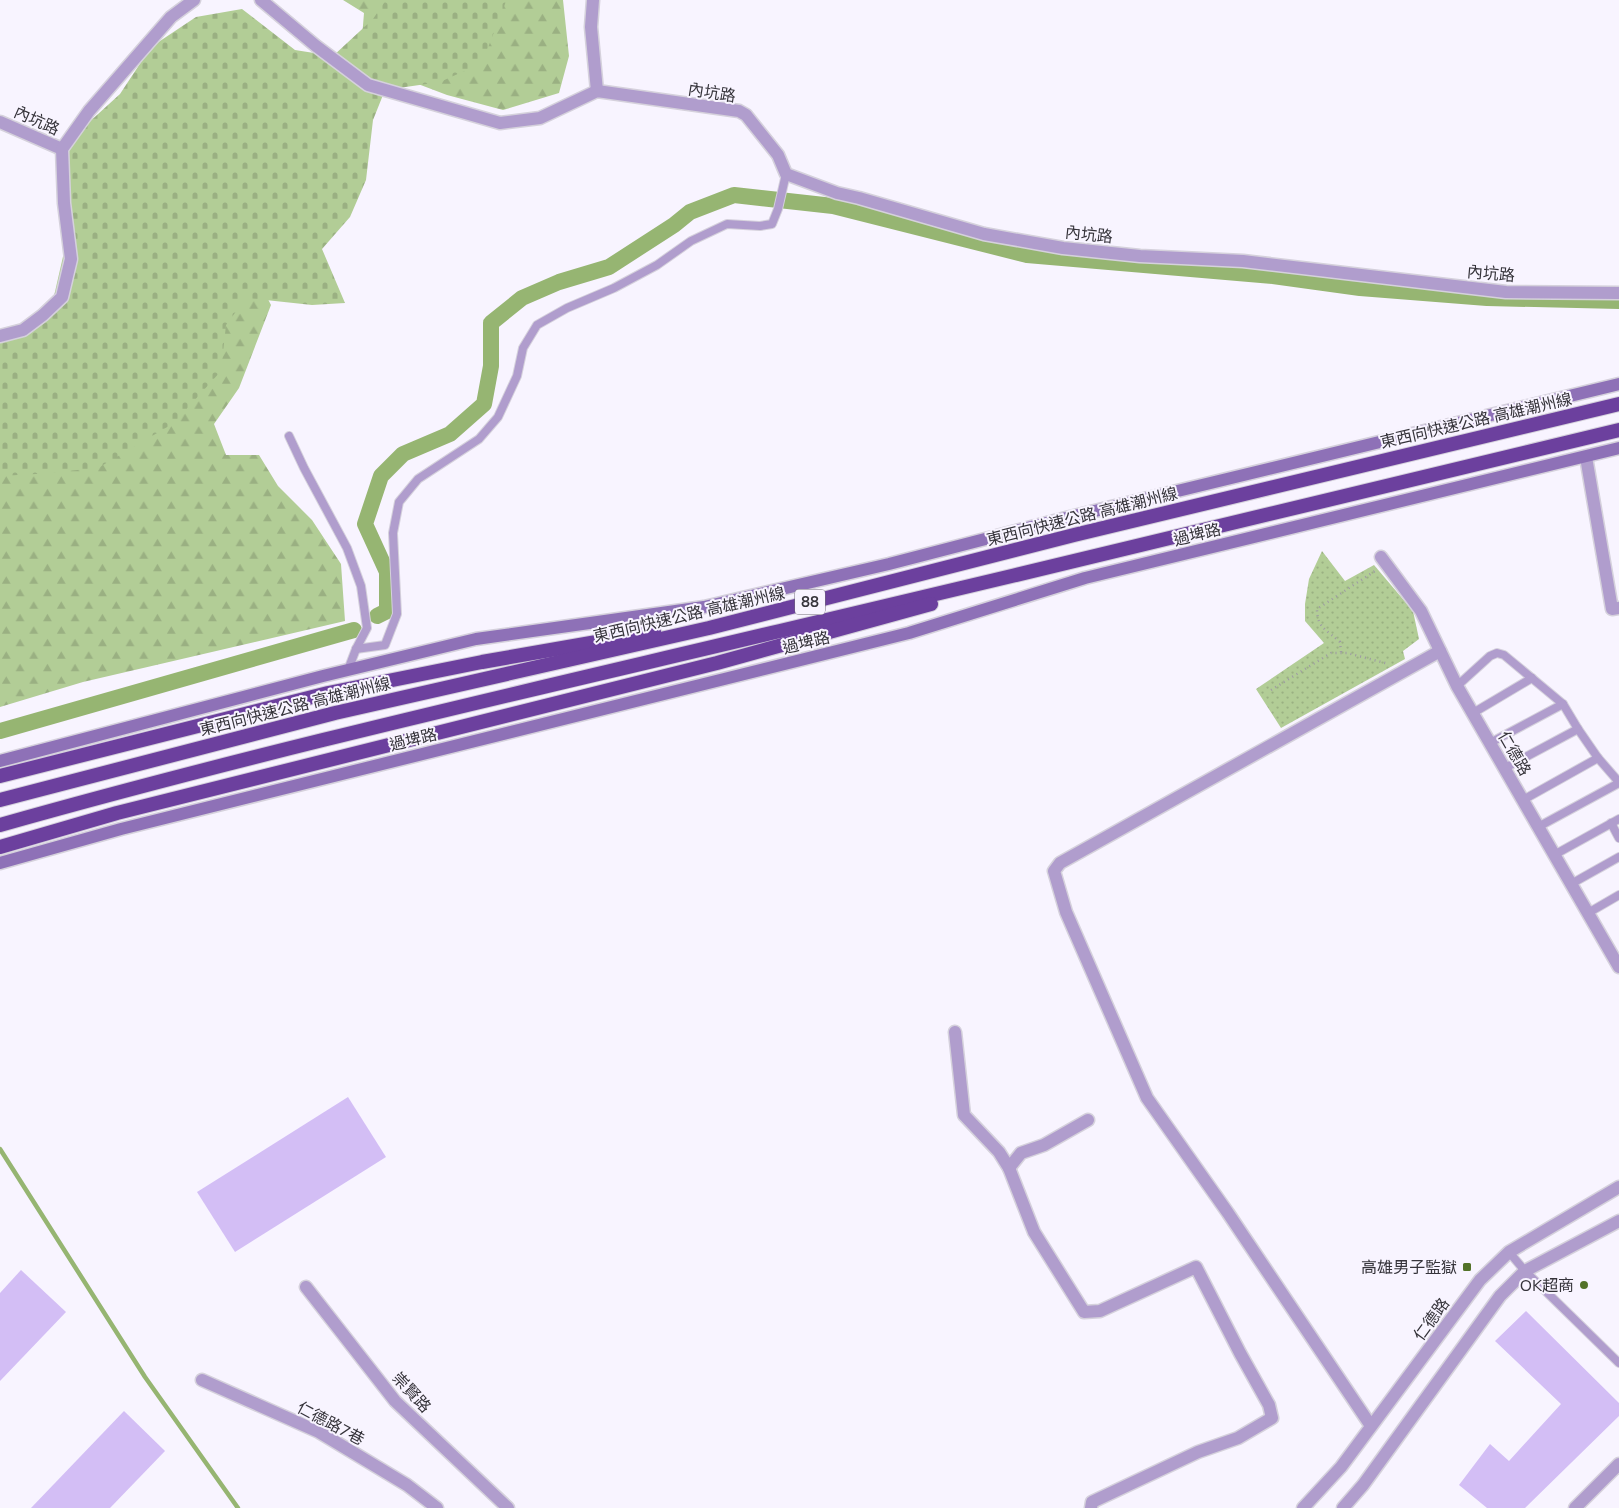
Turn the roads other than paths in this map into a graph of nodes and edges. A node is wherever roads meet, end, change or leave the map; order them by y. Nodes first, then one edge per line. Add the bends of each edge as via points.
1 (194, 0) edge
2 (261, 0) edge
3 (592, 0) edge
4 (597, 91) junction
5 (0, 122) edge
6 (62, 149) junction
7 (786, 174) junction
8 (1619, 293) edge
9 (0, 336) edge
10 (1619, 384) edge
11 (1619, 404) edge
12 (1619, 430) edge
13 (289, 436) dead end
14 (1619, 448) edge
15 (1586, 456) junction
16 (1080, 560) junction
17 (1383, 561) road end
18 (1619, 608) edge
19 (709, 628) junction
20 (356, 649) junction
21 (1440, 651) junction
22 (348, 670) junction
23 (1532, 678) junction
24 (1457, 686) junction
25 (1563, 704) junction
26 (1473, 713) junction
27 (1578, 729) junction
28 (1490, 743) junction
29 (1598, 758) junction
30 (0, 761) edge
31 (1505, 768) junction
32 (0, 776) edge
33 (1619, 782) edge
34 (0, 800) edge
35 (1523, 800) junction
36 (1619, 819) edge
37 (1610, 823) junction
38 (0, 825) edge
39 (1538, 827) junction
40 (1619, 838) edge
41 (0, 846) edge
42 (1554, 855) junction
43 (1619, 857) edge
44 (0, 863) edge
45 (1571, 884) junction
46 (1619, 895) edge
47 (1588, 913) junction
48 (1619, 966) edge
49 (955, 1032) dead end
50 (1088, 1120) dead end
51 (1009, 1168) junction
52 (1619, 1188) edge
53 (1619, 1221) edge
54 (1509, 1252) junction
55 (1525, 1271) junction
56 (306, 1287) dead end
57 (1619, 1363) edge
58 (202, 1380) dead end
59 (1371, 1426) junction
60 (1619, 1464) edge
61 (437, 1508) edge
62 (508, 1508) edge
63 (1091, 1508) edge
64 (1303, 1508) edge
65 (1343, 1508) edge
66 (1575, 1508) edge

1 - 6 street via 170,16 88,111
2 - 4 street via 368,86 500,123 540,118
3 - 4 street
4 - 7 street, 內坑路 via 739,111 746,115 778,155
5 - 6 street, 內坑路
6 - 9 street via 71,259 62,297 23,330
7 - 8 street, 內坑路 via 837,193 984,234 1063,248 1243,261 1506,292
7 - 20 lane via 772,224 727,224 691,241 614,288 536,325 523,348 517,376 498,417 479,439 418,480 399,502 392,533 397,614 385,645
10 - 22 main road via 704,607 476,639
11 - 19 highway, 東西向快速公路 高雄潮州線 / 88 via 1074,535
12 - 16 highway, 88
13 - 20 lane via 347,548 361,586 367,628
14 - 15 main road, 過埤路
15 - 18 street via 1612,609
15 - 44 main road, 過埤路 via 1085,578 909,633 121,829
16 - 38 highway, 88 via 341,735
16 - 41 highway via 718,663 126,810
17 - 21 street, 仁德路 via 1422,611
19 - 32 highway via 674,628 328,693
19 - 34 highway, 東西向快速公路 高雄潮州線 / 88 via 334,713
20 - 22 lane
21 - 24 street, 仁德路
21 - 59 street via 1060,862 1054,871 1066,912 1147,1098
22 - 30 main road
23 - 24 lane via 1497,653
23 - 25 lane
23 - 26 lane
24 - 26 street, 仁德路
25 - 27 lane
25 - 28 lane
26 - 28 street, 仁德路
27 - 29 lane
27 - 31 lane
28 - 31 street, 仁德路
29 - 33 lane
29 - 35 lane
31 - 35 street, 仁德路
33 - 39 lane
35 - 39 street, 仁德路
36 - 37 lane
37 - 40 lane
37 - 42 lane
39 - 42 street, 仁德路
42 - 45 street, 仁德路
43 - 45 lane
45 - 47 street, 仁德路
46 - 47 lane
47 - 48 street, 仁德路
49 - 51 street via 964,1115 999,1152
50 - 51 street via 1044,1145 1021,1152
51 - 63 street via 1034,1232 1084,1312 1100,1311 1196,1267 1269,1405 1272,1418 1238,1438 1198,1452 1092,1502
52 - 54 street, 仁德路
53 - 55 street
54 - 55 lane
54 - 59 street, 仁德路 via 1480,1280
55 - 57 lane
55 - 65 street via 1500,1296 1364,1485
56 - 62 street, 崇賢路 via 395,1401
58 - 61 street, 仁德路7巷 via 319,1432 407,1485
59 - 64 street, 仁德路 via 1341,1467
60 - 66 street

